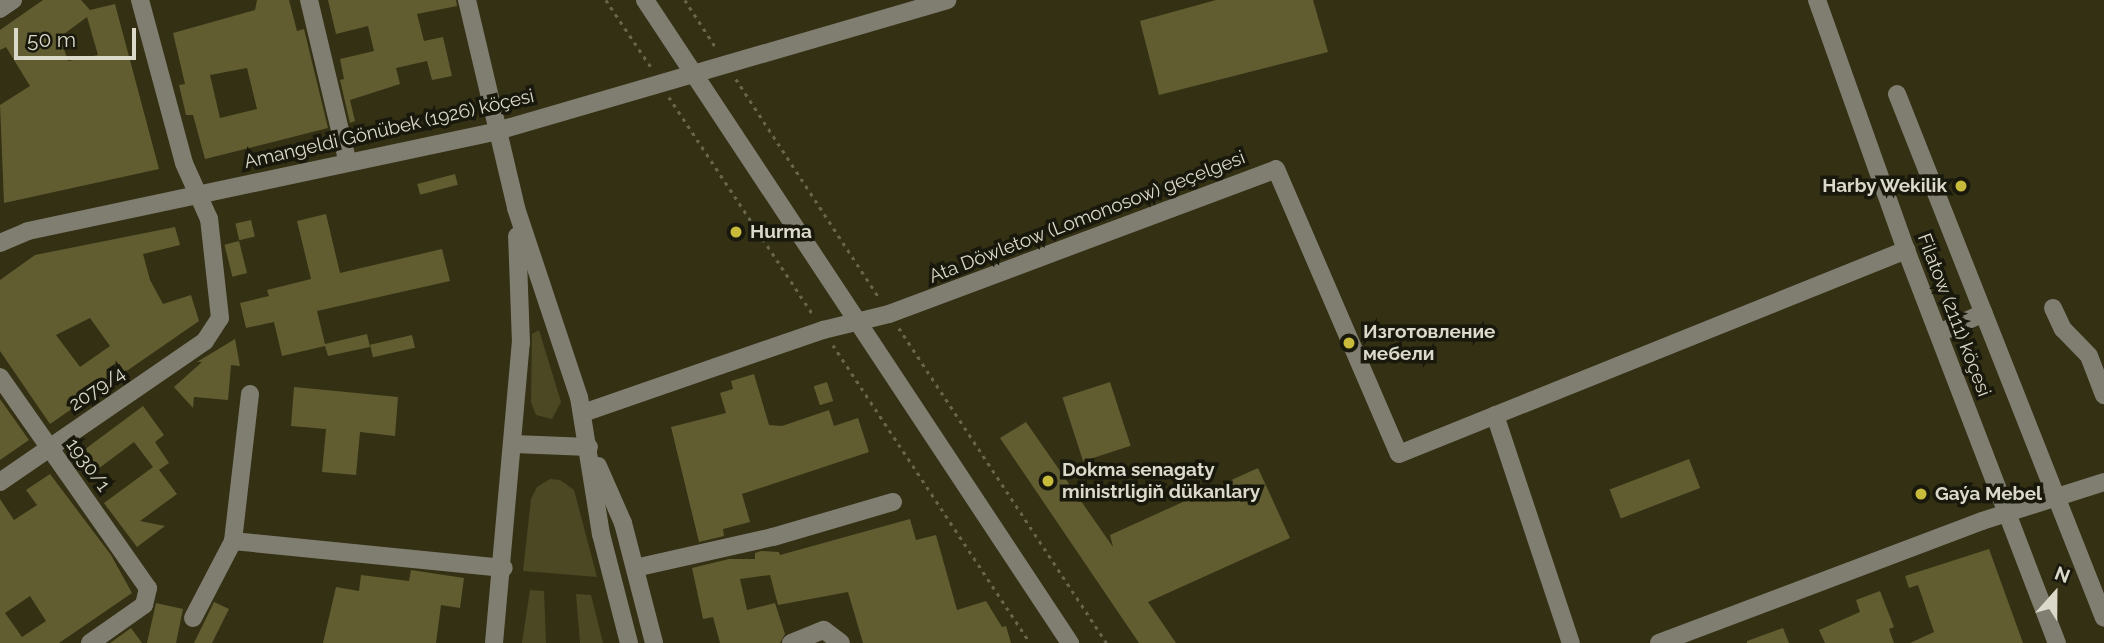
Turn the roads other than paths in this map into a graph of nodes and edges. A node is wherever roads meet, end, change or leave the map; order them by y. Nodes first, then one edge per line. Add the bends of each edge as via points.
1 (13, 0) edge
2 (140, 0) edge
3 (309, 0) edge
4 (467, 0) edge
5 (645, 0) edge
6 (947, 0) edge
7 (1816, 0) edge
8 (0, 9) edge
9 (692, 72) junction
10 (1898, 94) dead end
11 (497, 131) junction
12 (347, 160) junction
13 (196, 194) junction
14 (516, 208) junction
15 (0, 243) edge
16 (1906, 250) junction
17 (2053, 308) dead end
18 (1984, 313) junction
19 (857, 321) junction
20 (1939, 333) junction
21 (0, 377) edge
22 (250, 394) dead end
23 (2104, 395) edge
24 (583, 413) junction
25 (1495, 415) junction
26 (514, 444) junction
27 (50, 447) junction
28 (589, 447) junction
29 (0, 482) edge
30 (2104, 482) edge
31 (2057, 497) junction
32 (893, 502) dead end
33 (2007, 517) junction
34 (233, 541) junction
35 (504, 568) junction
36 (635, 568) junction
37 (193, 618) dead end
38 (2104, 618) edge
39 (90, 643) edge
40 (494, 643) edge
41 (629, 643) edge
42 (654, 643) edge
43 (791, 643) edge
44 (841, 643) edge
45 (1070, 643) edge
46 (1571, 643) edge
47 (1659, 643) edge
48 (2057, 643) edge

1 - 8 street
2 - 13 street
3 - 12 street
4 - 11 street
5 - 9 street
6 - 9 street, Amangeldi Gönübek (1926) köçesi
7 - 16 street, Filatow (2111) köçesi
9 - 11 street, Amangeldi Gönübek (1926) köçesi
9 - 19 street
10 - 18 street
11 - 12 street, Amangeldi Gönübek (1926) köçesi
11 - 14 street
12 - 13 street, Amangeldi Gönübek (1926) köçesi
13 - 15 street, Amangeldi Gönübek (1926) köçesi via 28,231
13 - 27 street, 2079/4 / 2079/4 via 209,219 221,304 216,329
14 - 24 street
14 - 26 street via 521,343
16 - 20 street, Filatow (2111) köçesi
16 - 25 street
17 - 23 street via 2063,329 2089,356
18 - 20 street
18 - 31 street
19 - 24 street
19 - 25 street, Ata Döwletow (Lomonosow) geçelgesi via 889,314 1276,169 1399,454
19 - 45 street
20 - 33 street, Filatow (2111) köçesi
21 - 27 street, 1930/1
22 - 34 street
24 - 28 street
25 - 46 street
26 - 28 street
26 - 35 street
27 - 29 street, 2079/4 / 2079/4
27 - 39 street, 1930/1 via 142,577 149,597
28 - 36 street via 624,523
28 - 41 street via 601,534
30 - 31 street
31 - 33 street
31 - 38 street
32 - 36 street via 773,537
33 - 47 street via 1982,521
33 - 48 street, Filatow (2111) köçesi
34 - 35 street
34 - 37 street
35 - 40 street
36 - 42 street
43 - 44 street via 824,630

